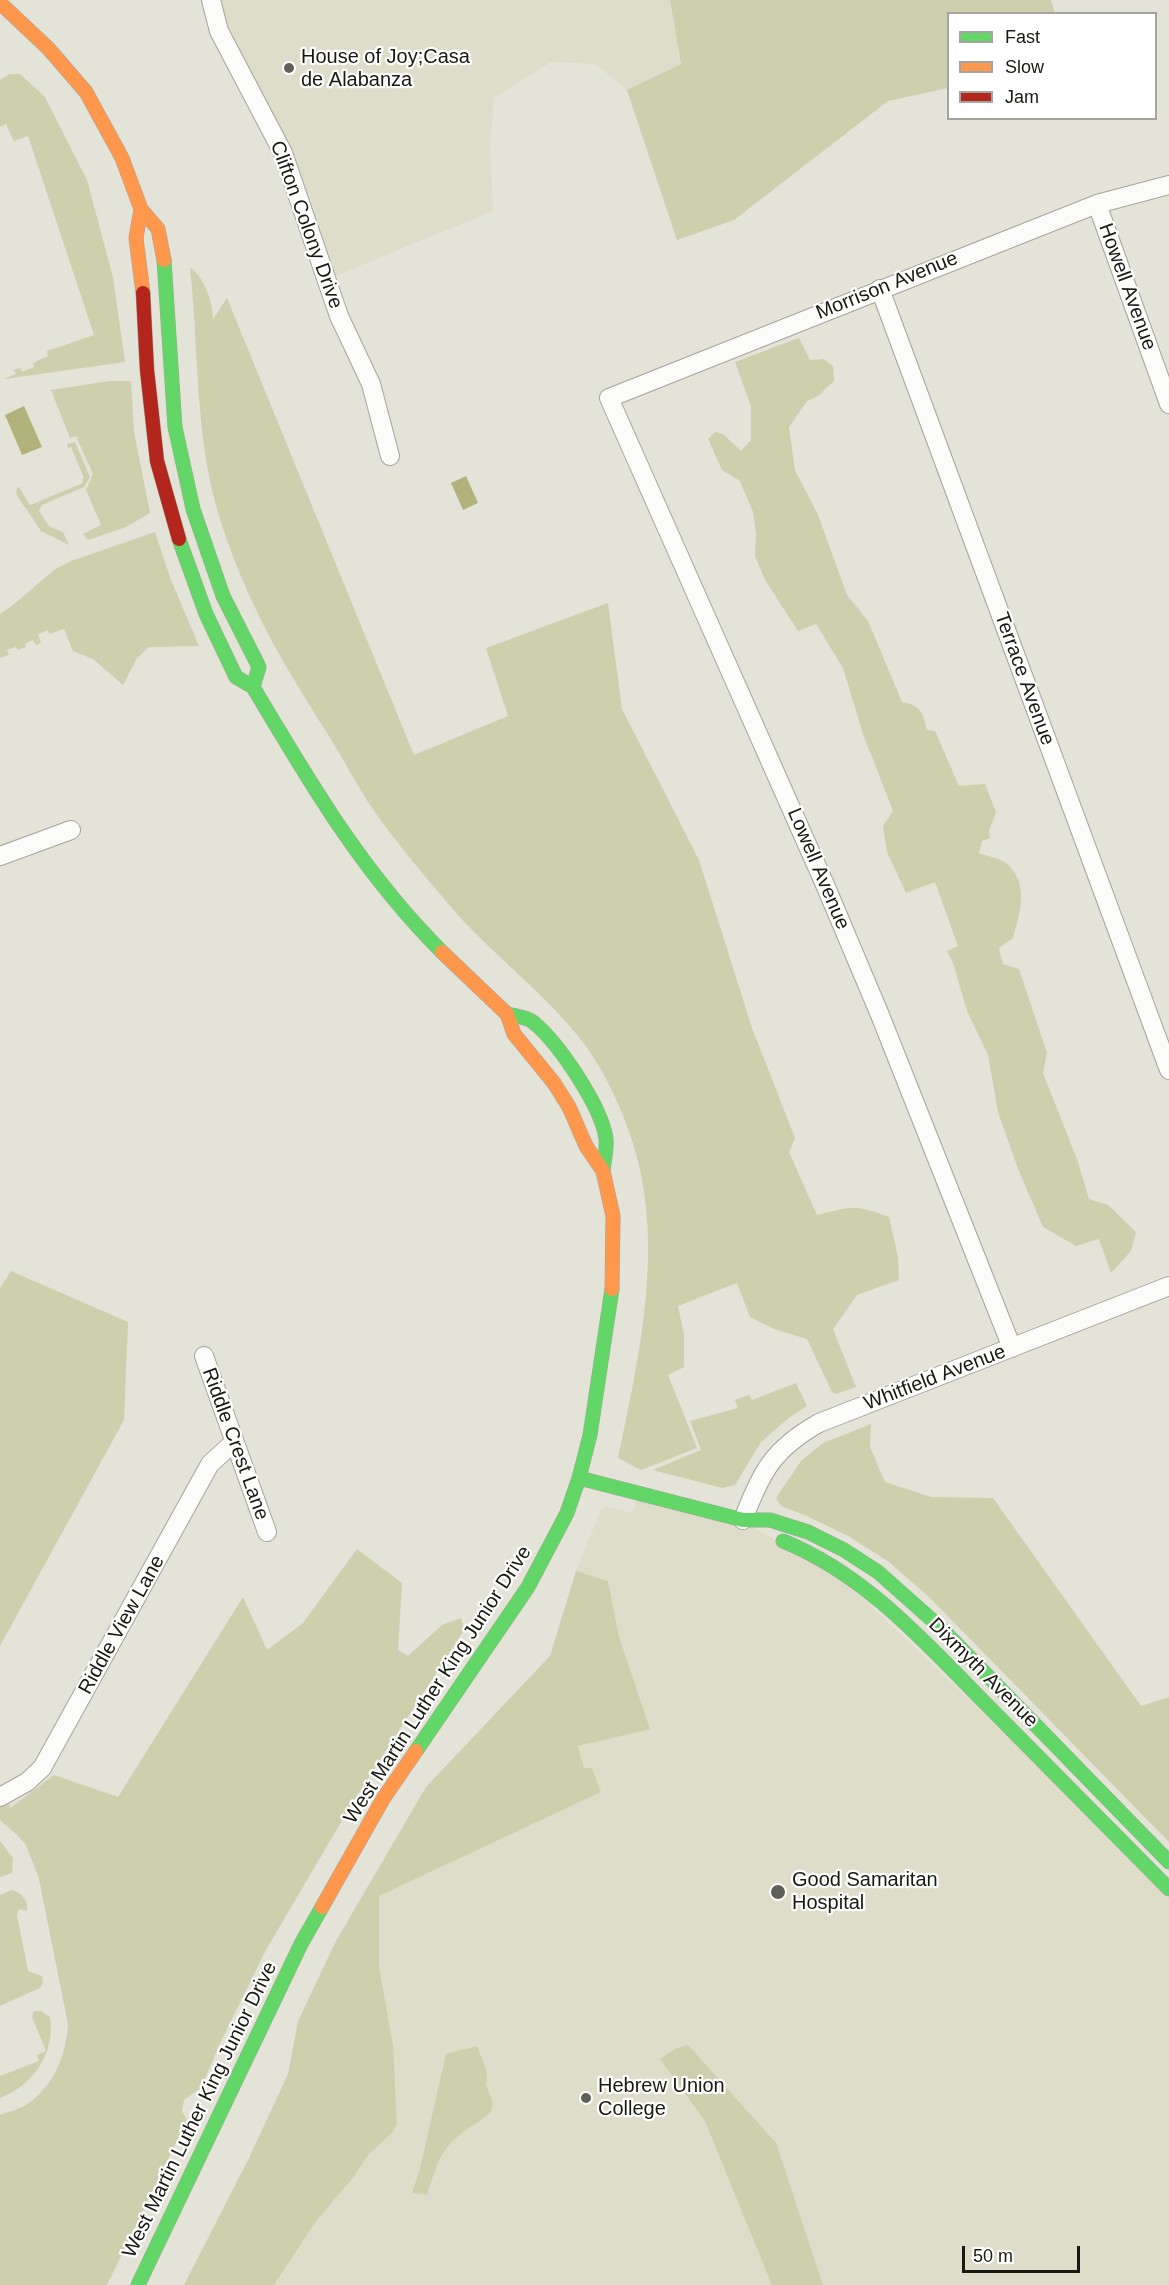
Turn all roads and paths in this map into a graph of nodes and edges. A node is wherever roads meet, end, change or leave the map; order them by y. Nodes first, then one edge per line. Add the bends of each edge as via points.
1 (210, 0) edge
2 (0, 3) edge
3 (1169, 185) edge
4 (1097, 204) junction
5 (141, 209) junction
6 (880, 289) junction
7 (609, 398) joint
8 (1169, 404) edge
9 (390, 456) dead end
10 (253, 687) junction
11 (71, 830) dead end
12 (0, 856) edge
13 (507, 1014) junction
14 (1169, 1070) edge
15 (603, 1172) junction
16 (1169, 1286) edge
17 (1012, 1348) junction
18 (204, 1356) dead end
19 (234, 1442) junction
20 (579, 1478) junction
21 (743, 1520) junction
22 (267, 1532) dead end
23 (0, 1797) edge
24 (1169, 1862) edge
25 (1169, 1889) edge
26 (138, 2285) edge

1 - 9 street, Clifton Colony Drive via 219,31 283,153 339,316 371,384
2 - 5 main road, West Martin Luther King Junior Drive via 48,48 86,92 122,158
3 - 4 street, Morrison Avenue
4 - 6 street, Morrison Avenue
4 - 8 street, Howell Avenue
5 - 10 main road, West Martin Luther King Junior Drive via 158,229 166,269 173,409 193,509 223,596 259,667
5 - 10 main road, West Martin Luther King Junior Drive via 136,238 157,461 184,558 206,614 236,677
6 - 7 street, Morrison Avenue
6 - 14 street, Terrace Avenue
7 - 17 street, Lowell Avenue via 826,887
10 - 13 main road, West Martin Luther King Junior Drive via 330,813 383,888
11 - 12 street
13 - 15 main road, West Martin Luther King Junior Drive via 514,1034 569,1107 586,1146
13 - 15 main road, West Martin Luther King Junior Drive via 531,1020 583,1085 606,1138
15 - 20 main road, West Martin Luther King Junior Drive via 613,1216 613,1282 590,1435
16 - 17 street, Whitfield Avenue
17 - 21 street, Whitfield Avenue via 802,1433 785,1445 766,1469
18 - 19 street, Riddle Crest Lane
19 - 22 street, Riddle Crest Lane
19 - 23 street, Riddle View Lane via 210,1464 42,1768
20 - 21 main road, Dixmyth Avenue
20 - 26 main road, West Martin Luther King Junior Drive via 567,1513 528,1587 383,1798 301,1944
21 - 24 main road, Dixmyth Avenue via 768,1520 834,1544 901,1590
21 - 25 main road, Dixmyth Avenue via 848,1574 874,1594

